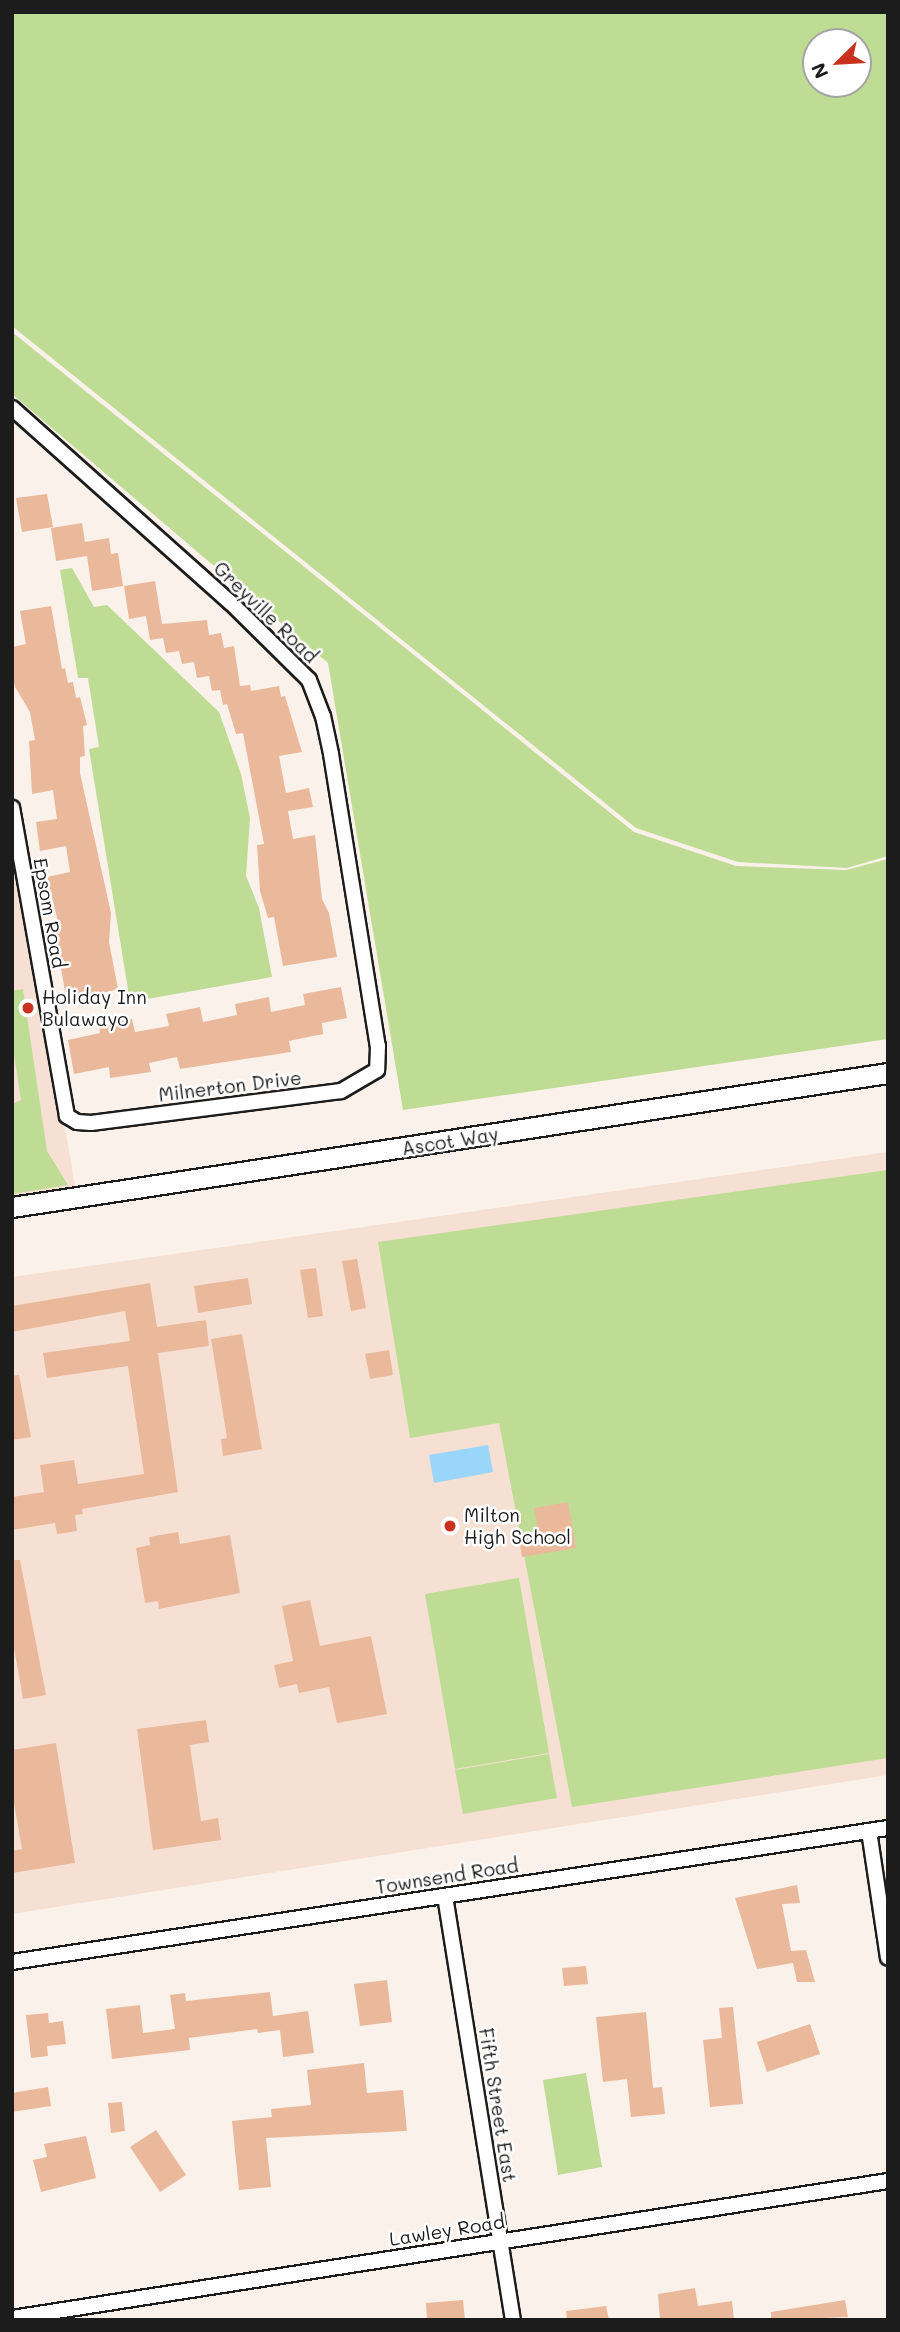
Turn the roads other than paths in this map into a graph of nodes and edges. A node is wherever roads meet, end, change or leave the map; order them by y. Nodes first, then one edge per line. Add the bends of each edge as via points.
1 (12, 408) edge
2 (12, 808) edge
3 (378, 1046) joint
4 (888, 1073) edge
5 (64, 1108) joint
6 (12, 1207) edge
7 (888, 1828) edge
8 (869, 1831) junction
9 (445, 1896) junction
10 (888, 1958) edge
11 (12, 1962) edge
12 (888, 2180) edge
13 (500, 2241) junction
14 (12, 2318) edge
15 (513, 2320) edge

1 - 3 street, Greyville Road via 230,602 309,680 323,716
2 - 5 street, Epsom Road
3 - 5 street, Milnerton Drive via 377,1070 341,1091 91,1123 76,1122
4 - 6 main road, Ascot Way
7 - 8 street, Townsend Road
8 - 9 street, Townsend Road
8 - 10 street
9 - 11 street, Townsend Road
9 - 13 street, Fifth Street East
12 - 13 street, Lawley Road
13 - 14 street, Lawley Road
13 - 15 street, Fifth Street East

